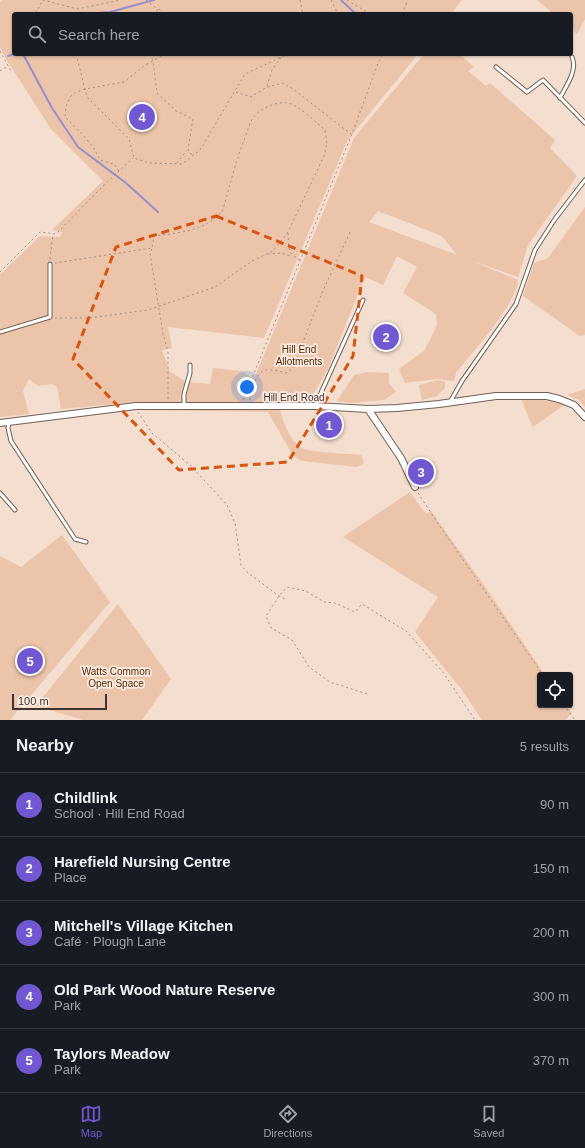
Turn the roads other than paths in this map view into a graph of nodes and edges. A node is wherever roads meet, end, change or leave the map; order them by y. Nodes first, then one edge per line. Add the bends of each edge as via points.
1 (572, 57) dead end
2 (496, 67) dead end
3 (560, 98) junction
4 (585, 123) edge
5 (585, 180) edge
6 (50, 264) road end
7 (363, 300) dead end
8 (0, 332) edge
9 (190, 365) dead end
10 (450, 402) junction
11 (184, 406) junction
12 (316, 406) junction
13 (368, 409) junction
14 (585, 417) edge
15 (9, 422) junction
16 (0, 423) edge
17 (415, 487) road end
18 (0, 493) edge
19 (15, 510) dead end
20 (86, 542) dead end

1 - 3 lane via 574,69
2 - 3 lane via 527,92 543,80
3 - 4 lane
5 - 10 lane via 535,250 516,304
6 - 8 lane via 50,318
7 - 12 lane
9 - 11 lane
10 - 13 street, Hill End Road
10 - 14 street, Hill End Road via 496,396 548,396 574,405
11 - 12 street, Hill End Road
11 - 15 street, Hill End Road via 136,406
12 - 13 street, Hill End Road
13 - 17 street via 401,458
15 - 16 street, Hill End Road
15 - 20 lane via 11,441 75,539
18 - 19 lane

